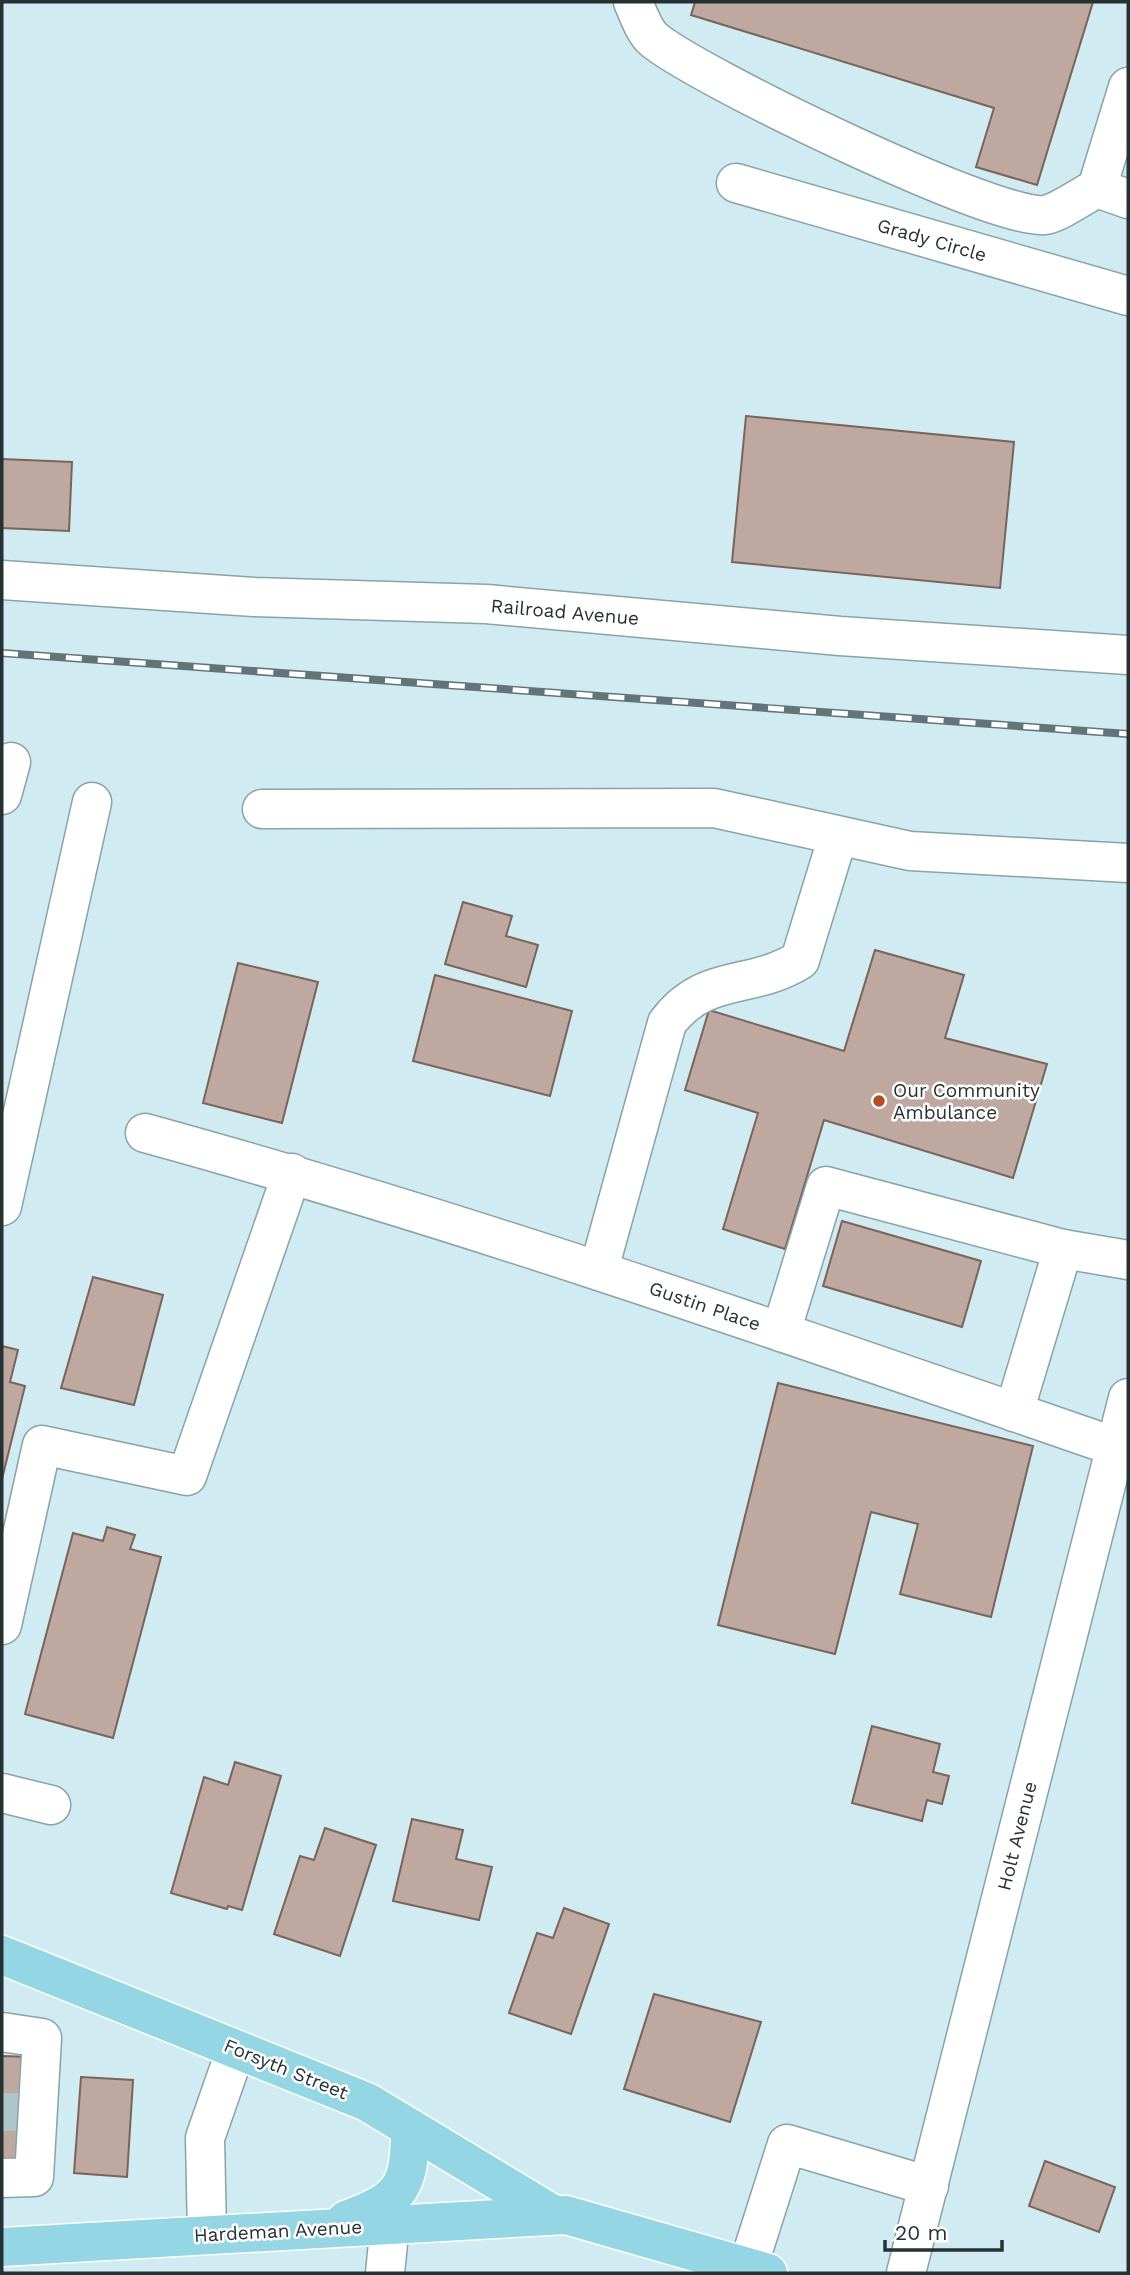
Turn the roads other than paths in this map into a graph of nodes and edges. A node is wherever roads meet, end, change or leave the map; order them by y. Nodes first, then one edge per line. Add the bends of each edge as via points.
1 (633, 2) edge
2 (1128, 87) edge
3 (736, 183) dead end
4 (1113, 193) edge
5 (1128, 296) edge
6 (2, 580) edge
7 (1128, 655) edge
8 (92, 802) dead end
9 (262, 809) dead end
10 (838, 836) junction
11 (1128, 863) edge
12 (145, 1133) dead end
13 (292, 1173) junction
14 (2, 1206) edge
15 (1063, 1249) junction
16 (1128, 1260) edge
17 (599, 1269) junction
18 (781, 1332) junction
19 (1128, 1398) edge
20 (1014, 1412) junction
21 (1116, 1447) junction
22 (2, 1625) edge
23 (2, 1793) edge
24 (51, 1805) dead end
25 (2, 1955) edge
26 (2, 2032) edge
27 (236, 2049) junction
28 (410, 2128) junction
29 (2, 2178) edge
30 (929, 2186) junction
31 (554, 2215) junction
32 (390, 2224) junction
33 (327, 2227) junction
34 (207, 2235) junction
35 (2, 2247) edge
36 (754, 2271) edge
37 (385, 2273) edge
38 (906, 2273) edge

1 - 4 street via 651,38 700,68 813,127 982,202 1044,215
2 - 4 street
3 - 5 street, Grady Circle
6 - 7 street, Railroad Avenue via 254,597 486,604 841,636
8 - 14 street
9 - 10 street via 714,808
10 - 11 street via 910,851
10 - 17 street via 800,960 780,973 704,990 682,1003 667,1023
12 - 13 street, Gustin Place
13 - 17 street, Gustin Place
13 - 22 street via 187,1476 42,1445
15 - 16 street
15 - 18 street via 827,1186
15 - 20 street
17 - 18 street, Gustin Place
18 - 20 street, Gustin Place
19 - 21 street, Holt Avenue
20 - 21 street, Gustin Place
21 - 30 street, Holt Avenue
23 - 24 street
25 - 27 main road, Forsyth Street
26 - 29 street via 42,2038 34,2112 34,2177
27 - 28 main road, Forsyth Street via 367,2102
27 - 34 street via 205,2138
28 - 31 main road, Forsyth Street
28 - 33 main road via 410,2160 398,2193 378,2208
30 - 36 street via 787,2144
30 - 38 street, Holt Avenue
31 - 32 main road, Hardeman Avenue
31 - 36 main road
32 - 33 main road, Hardeman Avenue
32 - 37 street
33 - 34 main road, Hardeman Avenue
34 - 35 main road, Hardeman Avenue

